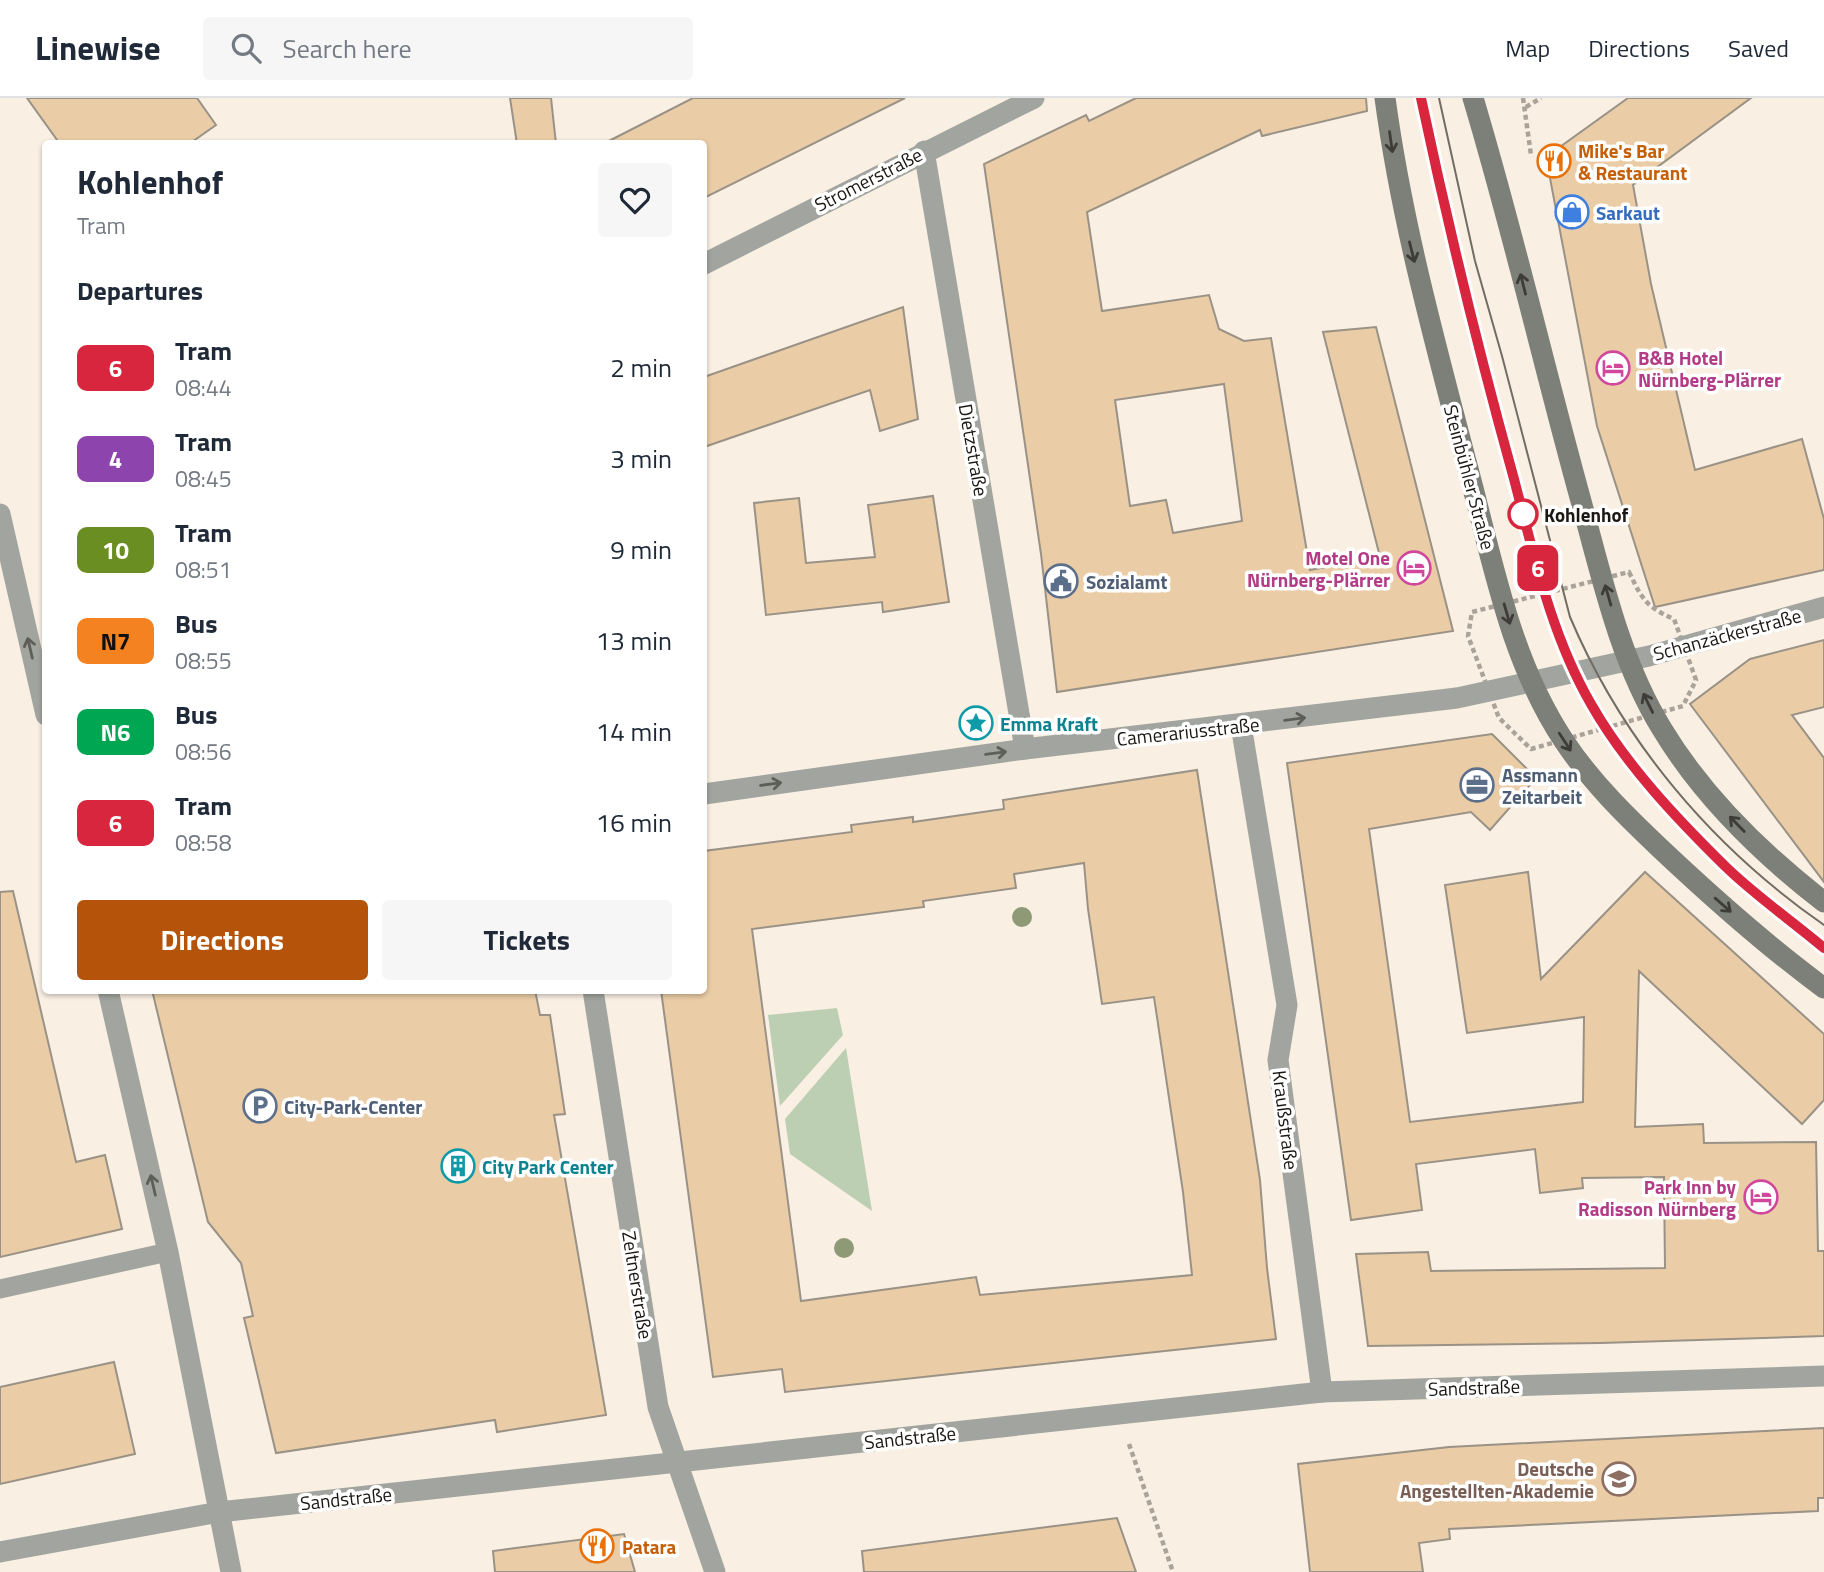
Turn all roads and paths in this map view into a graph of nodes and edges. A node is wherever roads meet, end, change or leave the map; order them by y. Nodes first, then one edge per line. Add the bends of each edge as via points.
1 (1034, 98) edge
2 (1385, 98) edge
3 (1473, 98) edge
4 (1523, 98) edge
5 (1541, 98) edge
6 (1526, 107) junction
7 (924, 151) junction
8 (1531, 155) dead end
9 (707, 262) edge
10 (0, 514) edge
11 (1629, 572) dead end
12 (1603, 579) junction
13 (1504, 606) junction
14 (1824, 607) edge
15 (1629, 660) junction
16 (1532, 683) junction
17 (42, 698) edge
18 (1241, 725) junction
19 (1025, 749) junction
20 (707, 794) edge
21 (1824, 902) edge
22 (1824, 988) edge
23 (109, 994) edge
24 (594, 994) edge
25 (168, 1252) junction
26 (0, 1290) edge
27 (1824, 1376) edge
28 (1322, 1392) junction
29 (1119, 1414) junction
30 (677, 1462) junction
31 (219, 1512) junction
32 (0, 1552) edge
33 (230, 1572) edge
34 (715, 1572) edge
35 (1173, 1572) edge

1 - 7 street, Stromerstraße
2 -> 13 main road, Steinbühler Straße via 1409,240
12 -> 3 main road
4 - 6 path
5 - 6 path
6 - 8 path
7 - 9 street, Stromerstraße
7 - 19 street, Dietzstraße
17 -> 10 street
11 - 12 path
12 - 13 path
15 -> 12 main road
13 -> 16 main road, Steinbühler Straße
14 - 15 street, Schanzäckerstraße
15 - 16 street, Camerariusstraße
21 -> 15 main road via 1746,834 1696,778 1662,730
18 -> 16 street, Camerariusstraße via 1420,704
16 -> 22 main road, Steinbühler Straße via 1563,740 1607,796 1718,901
18 - 19 street, Camerariusstraße
18 - 28 street, Kraußstraße via 1287,1004 1278,1060
20 -> 19 street, Camerariusstraße
25 -> 23 street
24 - 30 street, Zeltnerstraße via 654,1383 665,1434
25 - 26 lane
25 - 31 street
27 - 28 street, Sandstraße
28 - 29 street, Sandstraße
29 - 30 street, Sandstraße
29 - 35 path
30 - 31 street, Sandstraße
30 - 34 street, Zeltnerstraße
31 - 32 street, Sandstraße
31 - 33 street

